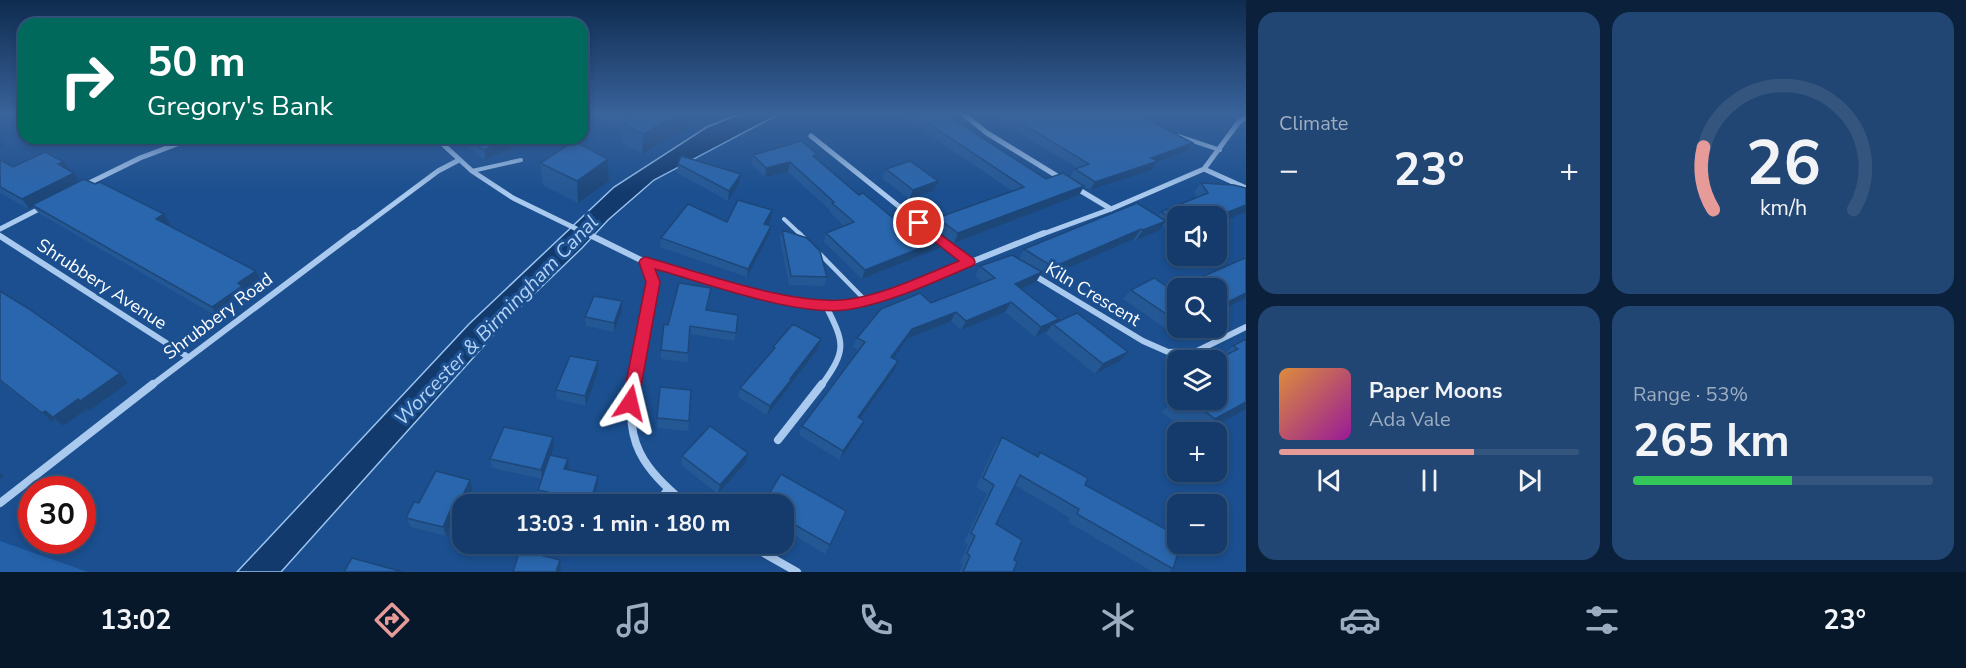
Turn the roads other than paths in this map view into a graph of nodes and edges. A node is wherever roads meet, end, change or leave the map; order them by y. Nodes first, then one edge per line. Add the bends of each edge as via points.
1 (817, 140) edge
2 (998, 140) edge
3 (1189, 140) edge
4 (1227, 140) edge
5 (177, 144) edge
6 (442, 144) edge
7 (1220, 150) junction
8 (459, 160) junction
9 (520, 160) dead end
10 (1204, 169) junction
11 (472, 171) junction
12 (1246, 188) edge
13 (76, 190) edge
14 (48, 205) edge
15 (1111, 210) junction
16 (784, 219) dead end
17 (0, 230) edge
18 (0, 236) edge
19 (809, 243) edge
20 (817, 251) edge
21 (995, 251) junction
22 (1005, 257) edge
23 (645, 262) junction
24 (969, 262) junction
25 (1025, 269) edge
26 (866, 301) junction
27 (826, 306) junction
28 (1246, 327) edge
29 (188, 357) junction
30 (778, 440) dead end
31 (668, 489) junction
32 (664, 494) edge
33 (674, 494) edge
34 (0, 503) edge
35 (765, 554) edge
36 (797, 572) edge

1 - 24 street
2 - 15 street
3 - 7 lane
4 - 7 street
5 - 13 street
6 - 8 street
7 - 10 street
8 - 11 street
8 - 29 street, Shrubbery Road via 438,171
9 - 11 lane
10 - 12 street
10 - 15 street
11 - 23 street via 513,198
14 - 17 street
15 - 21 street
16 - 19 lane
18 - 29 street, Shrubbery Avenue
20 - 26 lane
21 - 22 street
21 - 24 street
23 - 27 street via 778,299
23 - 31 street via 653,282 630,403 632,434 640,457
24 - 26 street
25 - 28 street, Kiln Crescent via 1143,341 1168,352 1197,351
26 - 27 street
27 - 30 street via 840,335 842,352
29 - 34 street, Shrubbery Road
31 - 32 street
31 - 33 street
35 - 36 street

